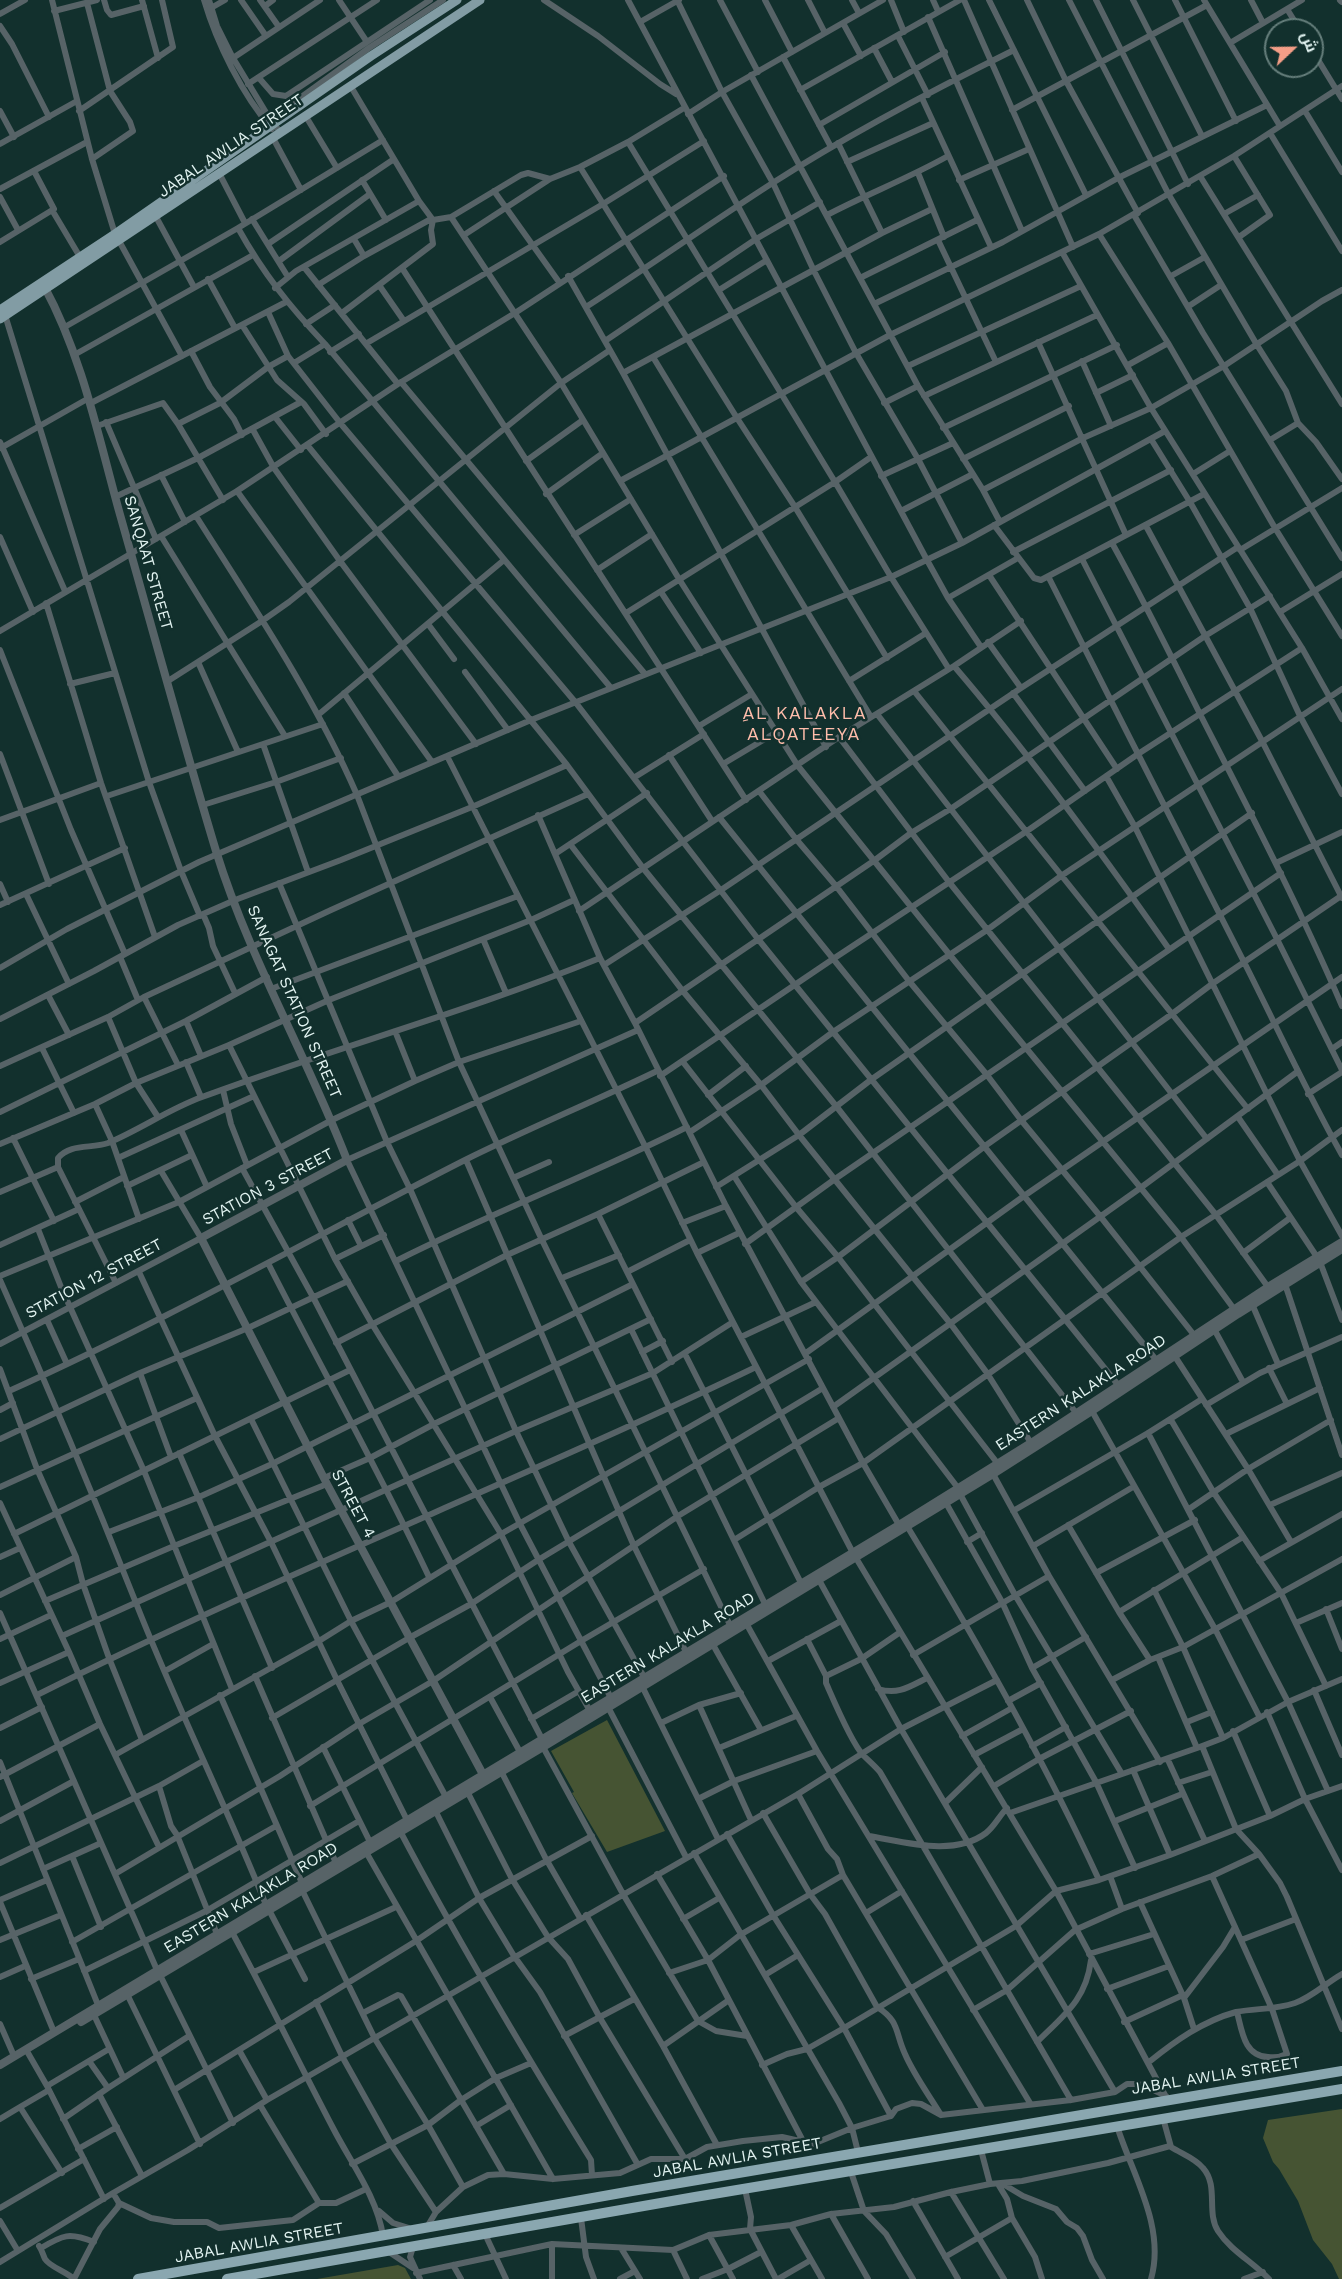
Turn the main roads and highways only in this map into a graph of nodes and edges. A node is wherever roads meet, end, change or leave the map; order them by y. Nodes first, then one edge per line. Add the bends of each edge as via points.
1 (458, 0) edge
2 (480, 0) edge
3 (117, 237) junction
4 (43, 286) junction
5 (2, 315) edge
6 (1342, 2071) edge
7 (1342, 2089) edge
8 (1183, 2098) junction
9 (1187, 2114) junction
10 (900, 2145) junction
11 (871, 2150) junction
12 (904, 2162) junction
13 (875, 2167) junction
14 (138, 2279) edge
15 (227, 2279) edge

1 - 3 main road, JABAL AWLIA STREET via 271,123
2 - 3 main road, JABAL AWLIA STREET
3 - 4 main road, JABAL AWLIA STREET
3 - 4 main road, JABAL AWLIA STREET via 80,257
4 - 5 main road, JABAL AWLIA STREET
6 - 8 highway, JABAL AWLIA STREET
7 - 9 highway, JABAL AWLIA STREET
8 - 9 highway
8 - 10 highway, JABAL AWLIA STREET
9 - 12 highway, JABAL AWLIA STREET
10 - 11 highway, JABAL AWLIA STREET
10 - 12 highway
11 - 13 highway
11 - 14 highway, JABAL AWLIA STREET
12 - 13 highway, JABAL AWLIA STREET
13 - 15 highway, JABAL AWLIA STREET

